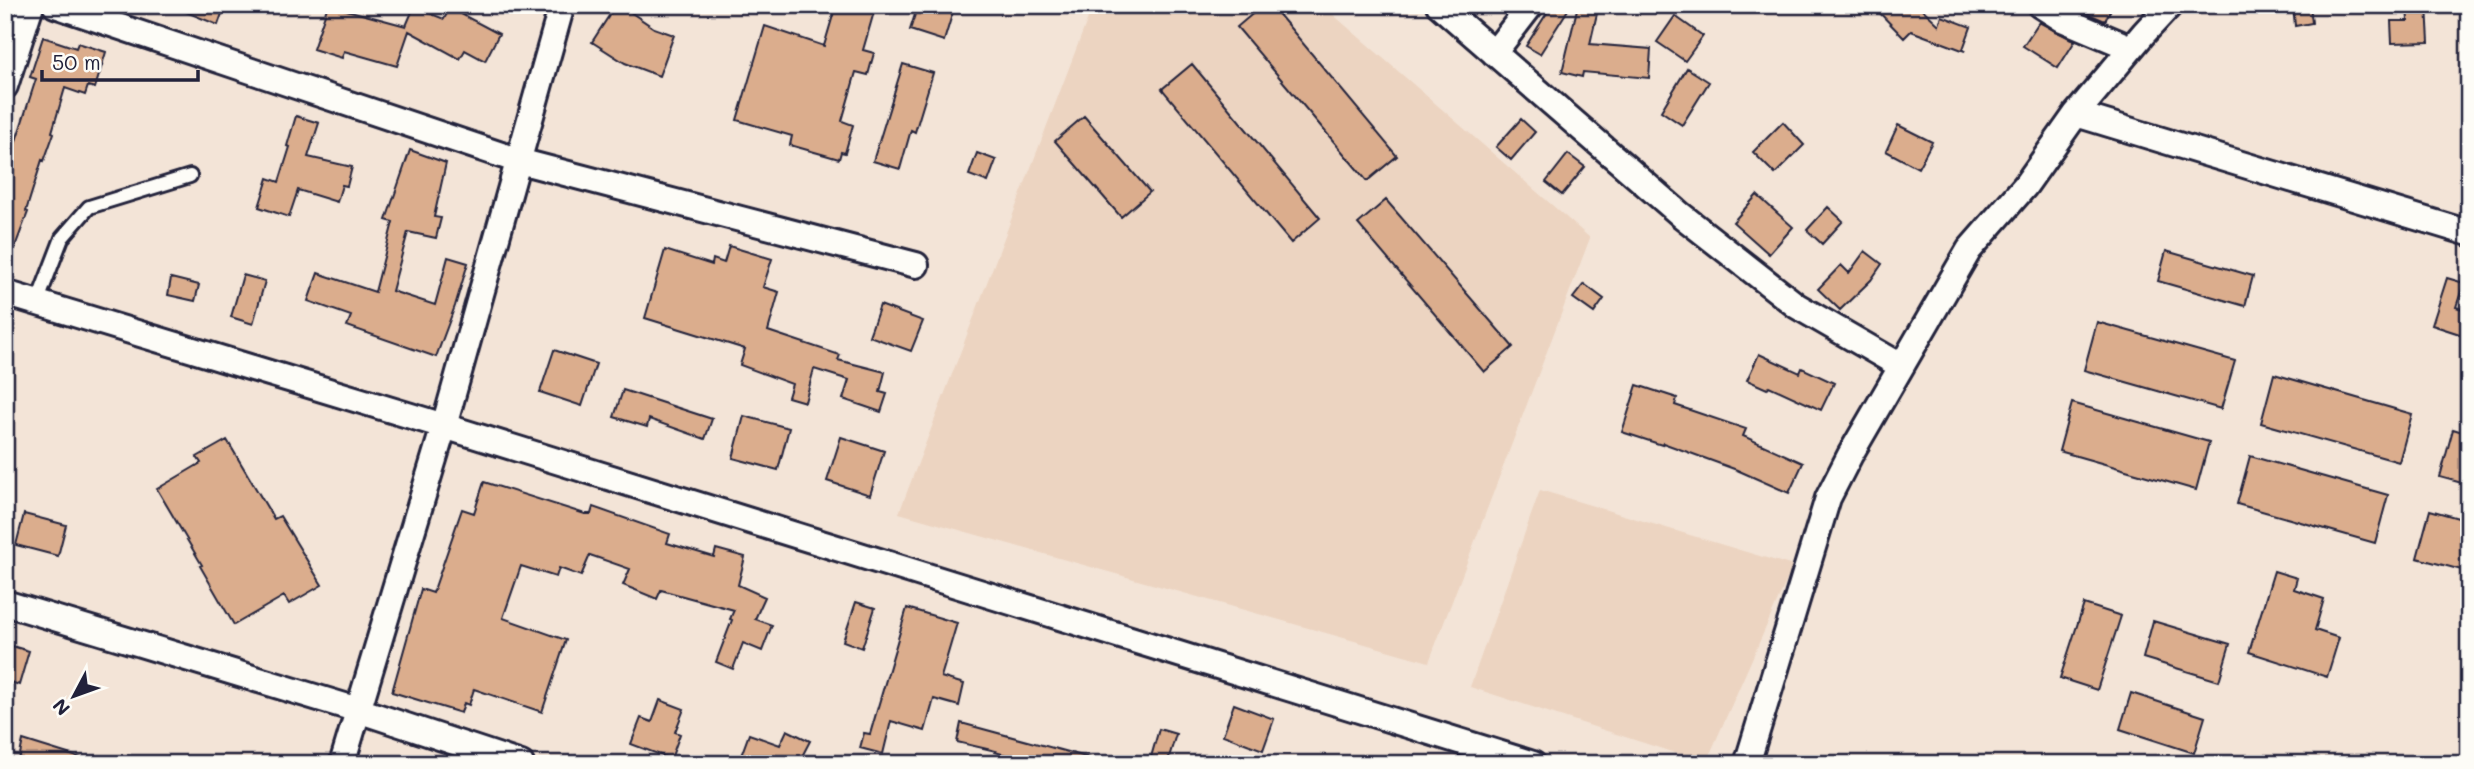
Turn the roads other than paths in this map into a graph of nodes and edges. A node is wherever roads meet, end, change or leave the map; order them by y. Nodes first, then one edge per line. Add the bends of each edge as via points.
1 (31, 5) edge
2 (55, 5) edge
3 (562, 5) edge
4 (1439, 5) edge
5 (1531, 5) edge
6 (2040, 5) edge
7 (2170, 5) edge
8 (2131, 48) junction
9 (1494, 53) junction
10 (5, 86) edge
11 (2076, 114) junction
12 (519, 161) junction
13 (190, 176) dead end
14 (2469, 233) edge
15 (916, 265) dead end
16 (5, 293) edge
17 (37, 303) junction
18 (1901, 366) junction
19 (444, 426) junction
20 (5, 603) edge
21 (358, 710) junction
22 (342, 764) edge
23 (521, 764) edge
24 (1533, 764) edge
25 (1747, 764) edge

1 - 10 street
2 - 12 street
3 - 12 street
4 - 9 street
5 - 9 street
6 - 8 street
7 - 8 street
8 - 11 street
9 - 18 street via 1681,215 1797,306
11 - 14 street
11 - 18 street via 2025,186 1969,250
12 - 15 street
12 - 19 street
13 - 17 lane via 89,207 62,238
16 - 17 street
17 - 19 street
18 - 25 street via 1828,498
19 - 21 street
19 - 24 street
20 - 21 street
21 - 22 street
21 - 23 street

